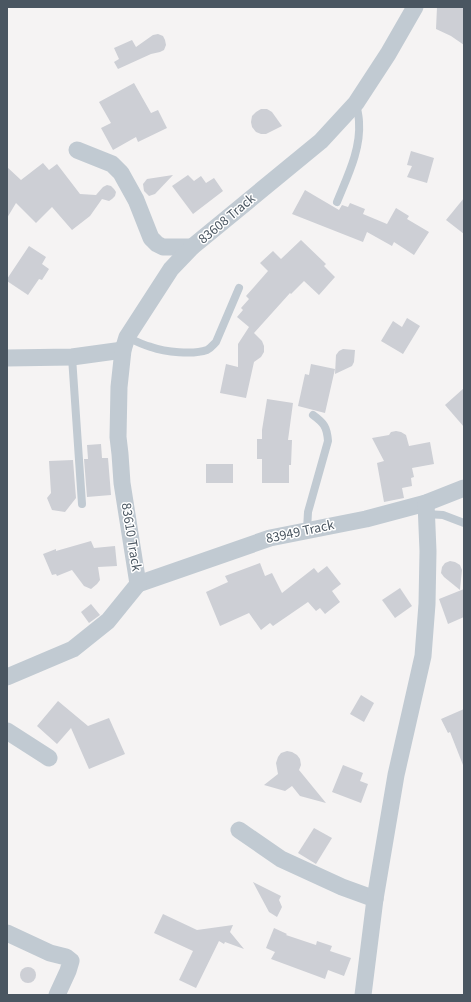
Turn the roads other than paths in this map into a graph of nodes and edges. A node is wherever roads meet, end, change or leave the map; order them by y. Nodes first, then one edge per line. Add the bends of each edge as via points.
1 (415, 7) edge
2 (356, 102) junction
3 (77, 150) dead end
4 (336, 202) dead end
5 (192, 247) junction
6 (239, 288) dead end
7 (125, 344) junction
8 (72, 357) junction
9 (7, 358) edge
10 (313, 415) dead end
11 (464, 488) edge
12 (82, 504) dead end
13 (426, 509) junction
14 (464, 523) edge
15 (307, 530) junction
16 (138, 584) junction
17 (7, 677) edge
18 (7, 731) edge
19 (49, 758) dead end
20 (239, 830) dead end
21 (375, 899) junction
22 (7, 933) edge
23 (57, 995) edge
24 (364, 995) edge

1 - 2 street, 83608 Track
2 - 4 lane via 360,121 359,137 353,162
2 - 5 street, 83608 Track via 321,141
3 - 5 street via 112,164 121,173 156,244
5 - 7 street, 83608 Track via 171,269
6 - 7 lane via 212,348 187,352
7 - 8 street
7 - 16 street, 83610 Track via 119,387 118,437 122,483
8 - 9 street
8 - 12 lane
10 - 15 lane via 322,421 328,441 308,512
11 - 13 street, 83949 Track
13 - 14 lane
13 - 15 street, 83949 Track
13 - 21 street via 428,604 423,656 396,775
15 - 16 street, 83949 Track via 270,538
16 - 17 street, 83610 Track via 108,621 73,649
18 - 19 street
20 - 21 street via 281,859
21 - 24 street
22 - 23 street via 50,954 66,957 71,961

